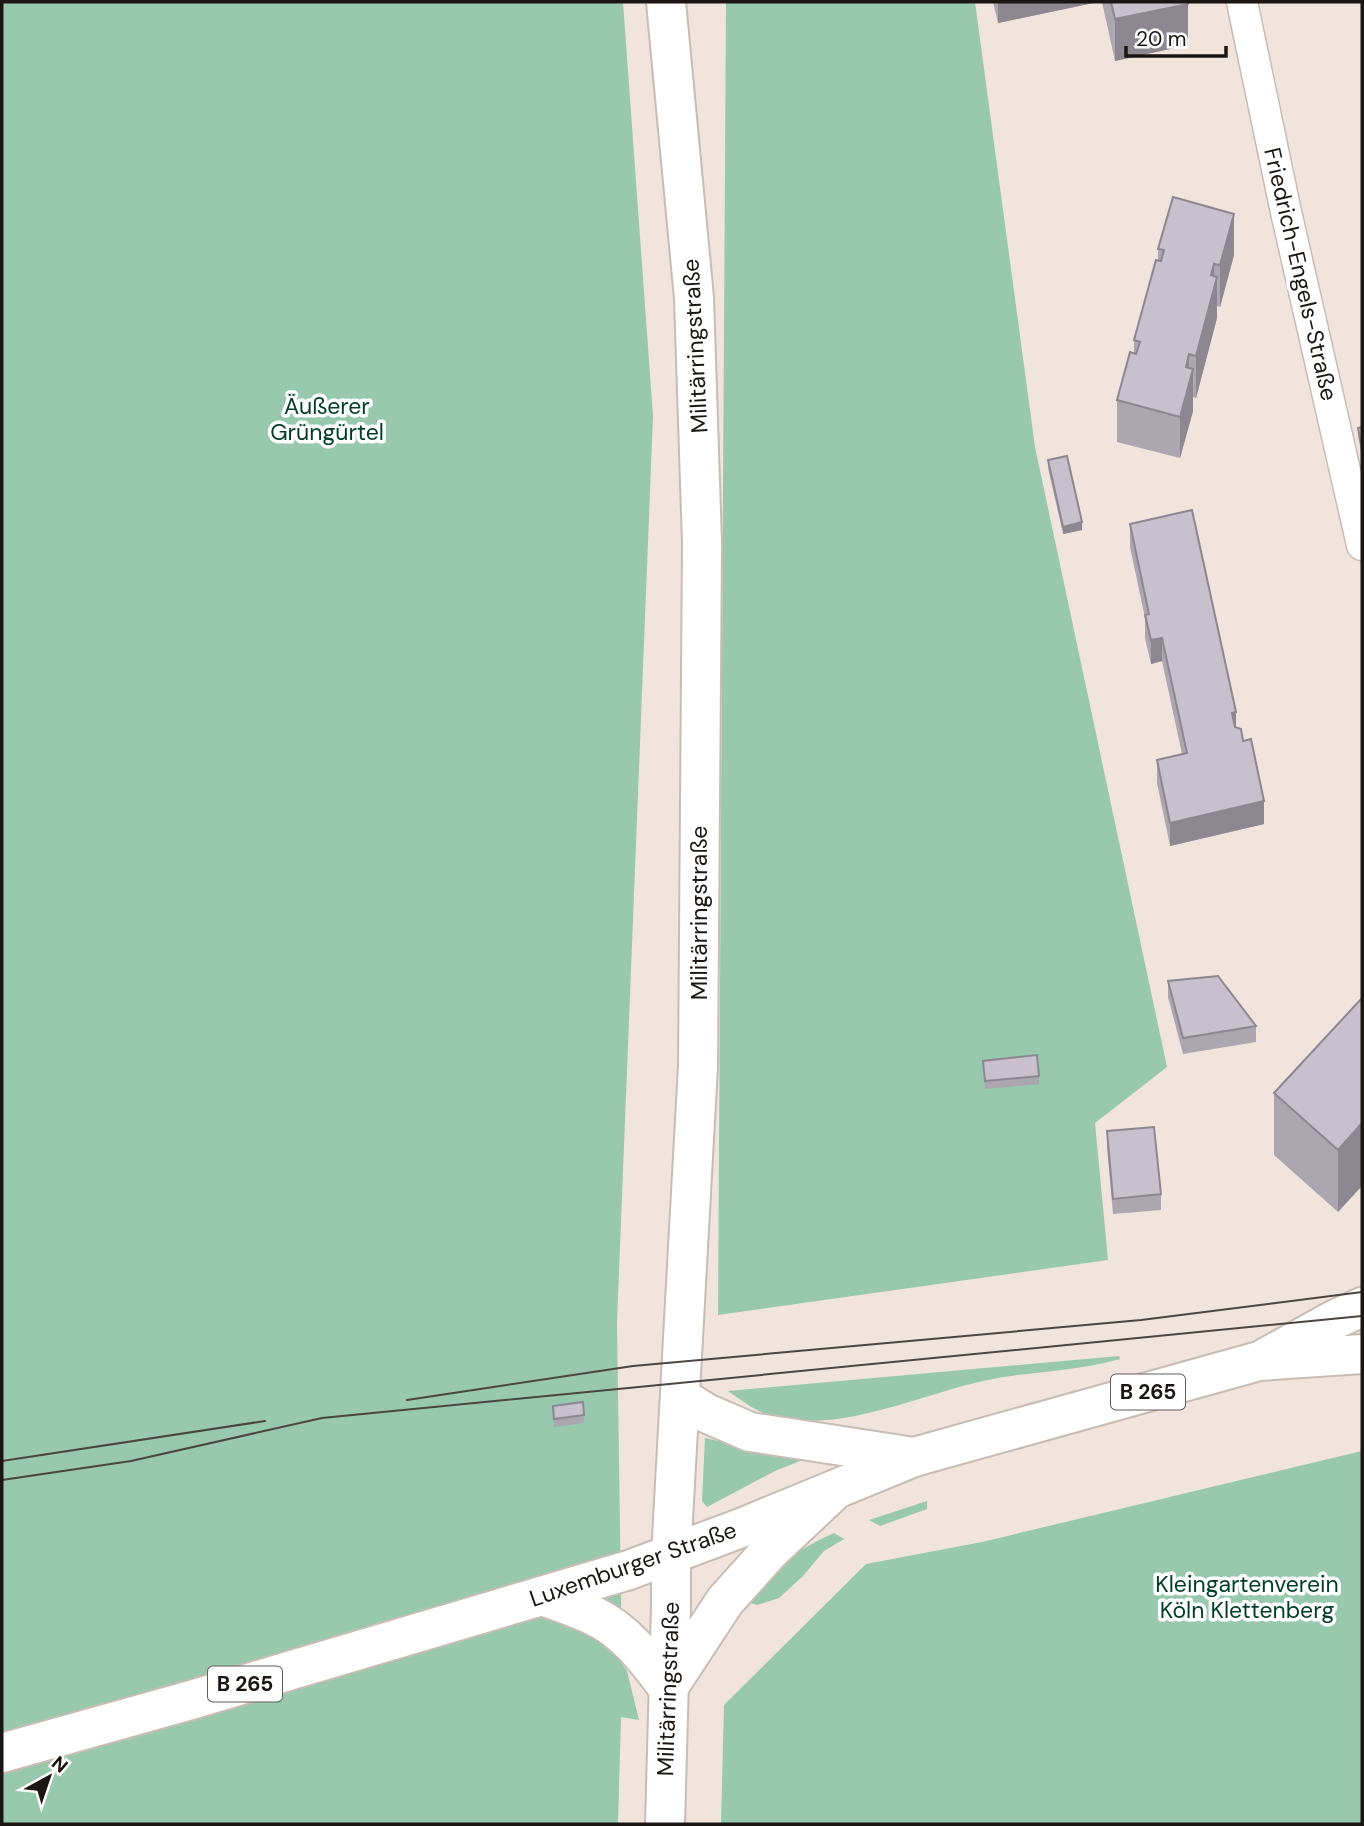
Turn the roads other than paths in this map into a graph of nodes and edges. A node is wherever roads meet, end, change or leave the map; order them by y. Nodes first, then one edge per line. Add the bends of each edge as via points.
1 (666, 2) edge
2 (1242, 2) edge
3 (1362, 545) edge
4 (1362, 1307) edge
5 (1362, 1354) edge
6 (1259, 1361) junction
7 (680, 1397) junction
8 (914, 1457) junction
9 (838, 1486) junction
10 (671, 1556) junction
11 (542, 1596) junction
12 (668, 1688) junction
13 (2, 1753) edge
14 (664, 1824) edge

1 - 7 main road, Militärringstraße via 694,298 702,543 698,1066
2 - 3 street, Friedrich-Engels-Straße
4 - 6 main road, Luxemburger Straße / B 265
5 - 6 main road, Luxemburger Straße / B 265
6 - 8 main road, Luxemburger Straße / B 265
7 - 8 main road via 750,1432
7 - 10 main road, Militärringstraße
8 - 9 main road, Luxemburger Straße / B 265
9 - 10 main road, Luxemburger Straße / B 265
9 - 12 main road via 725,1601
10 - 11 main road, Luxemburger Straße / B 265
10 - 12 main road, Militärringstraße
11 - 12 main road via 596,1617 618,1632
11 - 13 main road, Luxemburger Straße / B 265
12 - 14 main road, Militärringstraße

